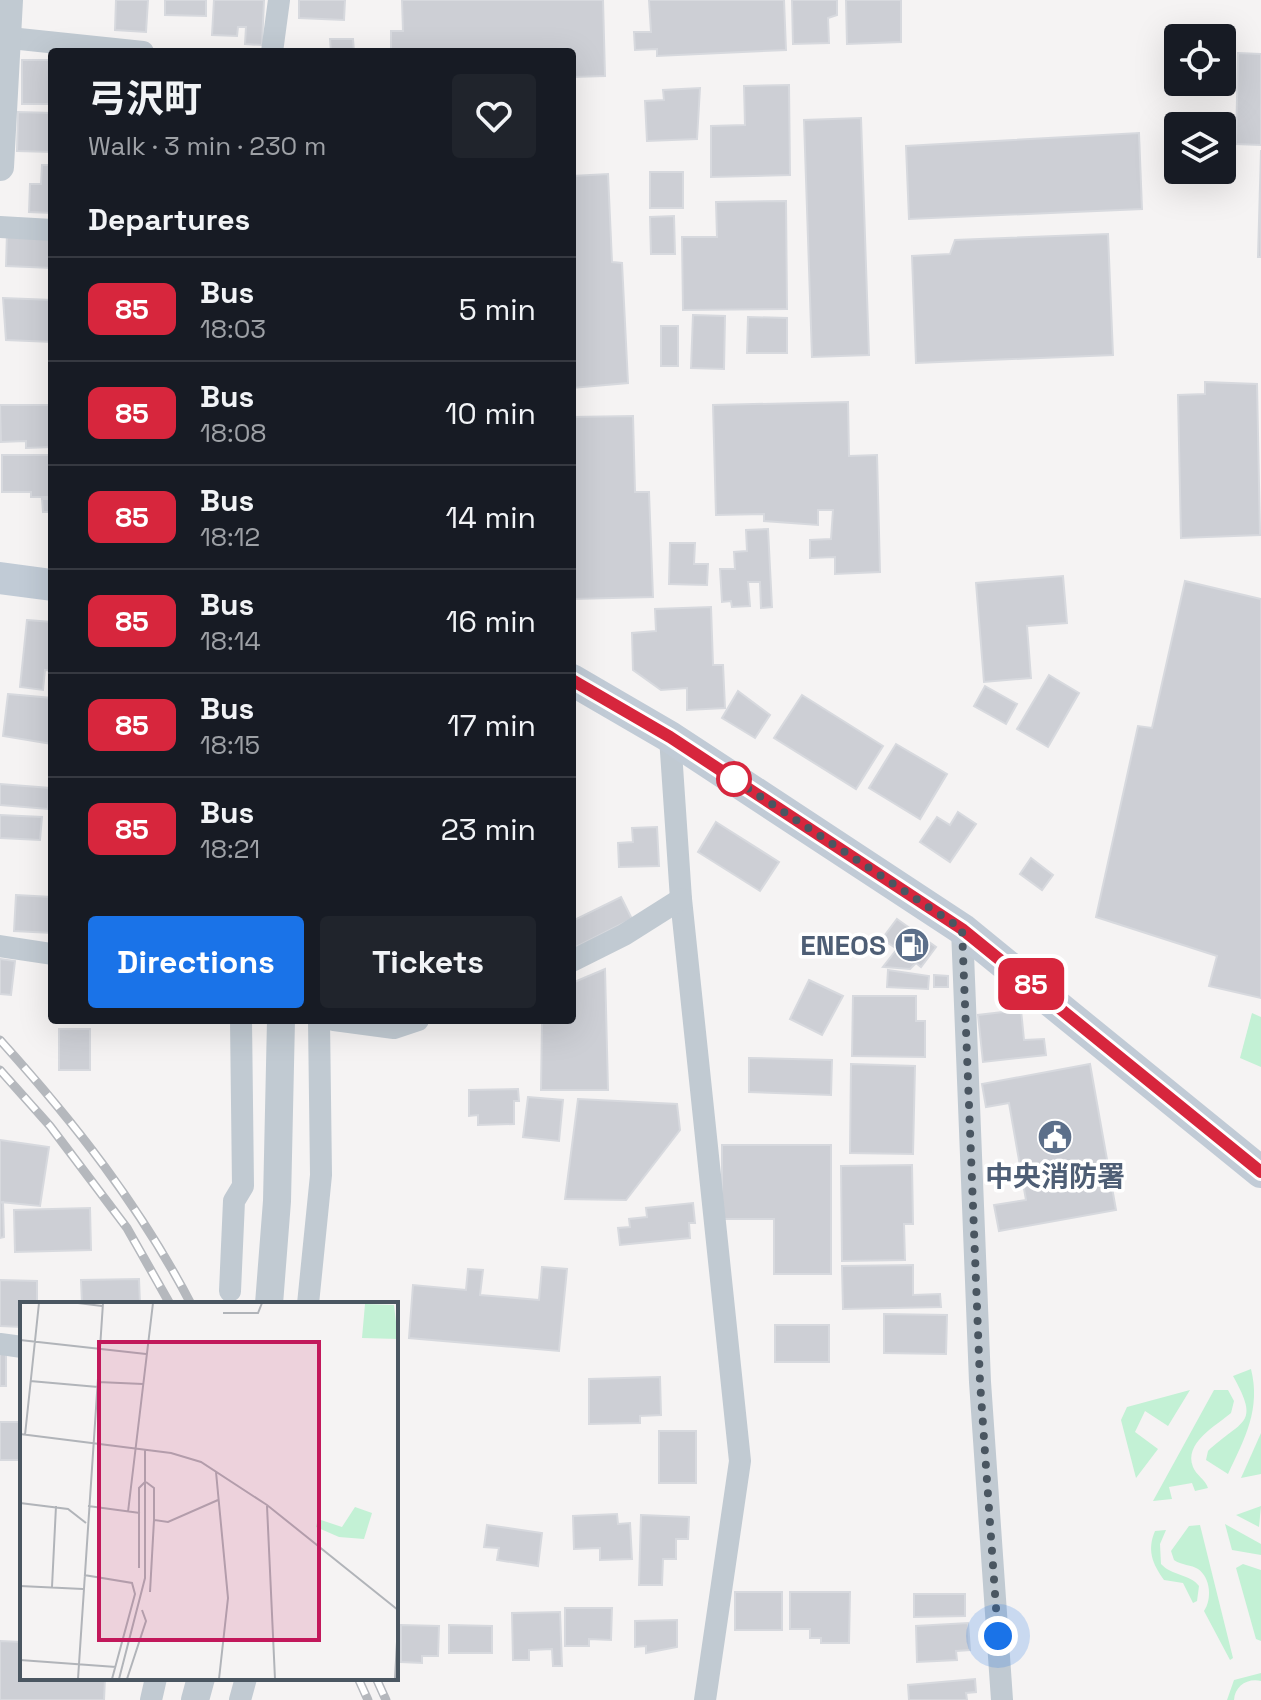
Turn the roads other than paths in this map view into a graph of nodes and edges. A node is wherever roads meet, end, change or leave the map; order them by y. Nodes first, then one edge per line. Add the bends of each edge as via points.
1 (9, 0) edge
2 (279, 0) edge
3 (4, 37) edge
4 (106, 48) edge
5 (273, 48) edge
6 (0, 167) edge
7 (0, 227) edge
8 (48, 230) edge
9 (0, 578) edge
10 (48, 584) edge
11 (576, 682) edge
12 (670, 737) junction
13 (681, 899) junction
14 (962, 929) junction
15 (0, 946) edge
16 (48, 953) edge
17 (576, 959) edge
18 (241, 1024) edge
19 (281, 1024) edge
20 (319, 1024) edge
21 (364, 1024) edge
22 (406, 1024) edge
23 (1261, 1172) edge
24 (230, 1291) dead end
25 (269, 1302) edge
26 (308, 1302) edge
27 (0, 1344) edge
28 (20, 1347) edge
29 (156, 1680) edge
30 (200, 1680) edge
31 (245, 1680) edge
32 (151, 1700) edge
33 (195, 1700) edge
34 (240, 1700) edge
35 (705, 1700) edge
36 (1002, 1700) edge

1 - 3 street
2 - 5 street
3 - 4 street
3 - 6 street
7 - 8 street
9 - 10 main road
11 - 12 main road
12 - 13 street
12 - 14 main road
13 - 17 street
13 - 35 street via 740,1461
14 - 23 main road
14 - 36 street via 980,1382
15 - 16 street
18 - 24 street via 243,1186 234,1201
19 - 25 street
20 - 26 street via 321,1175
21 - 22 street
27 - 28 street
29 - 32 street
30 - 33 street
31 - 34 street

